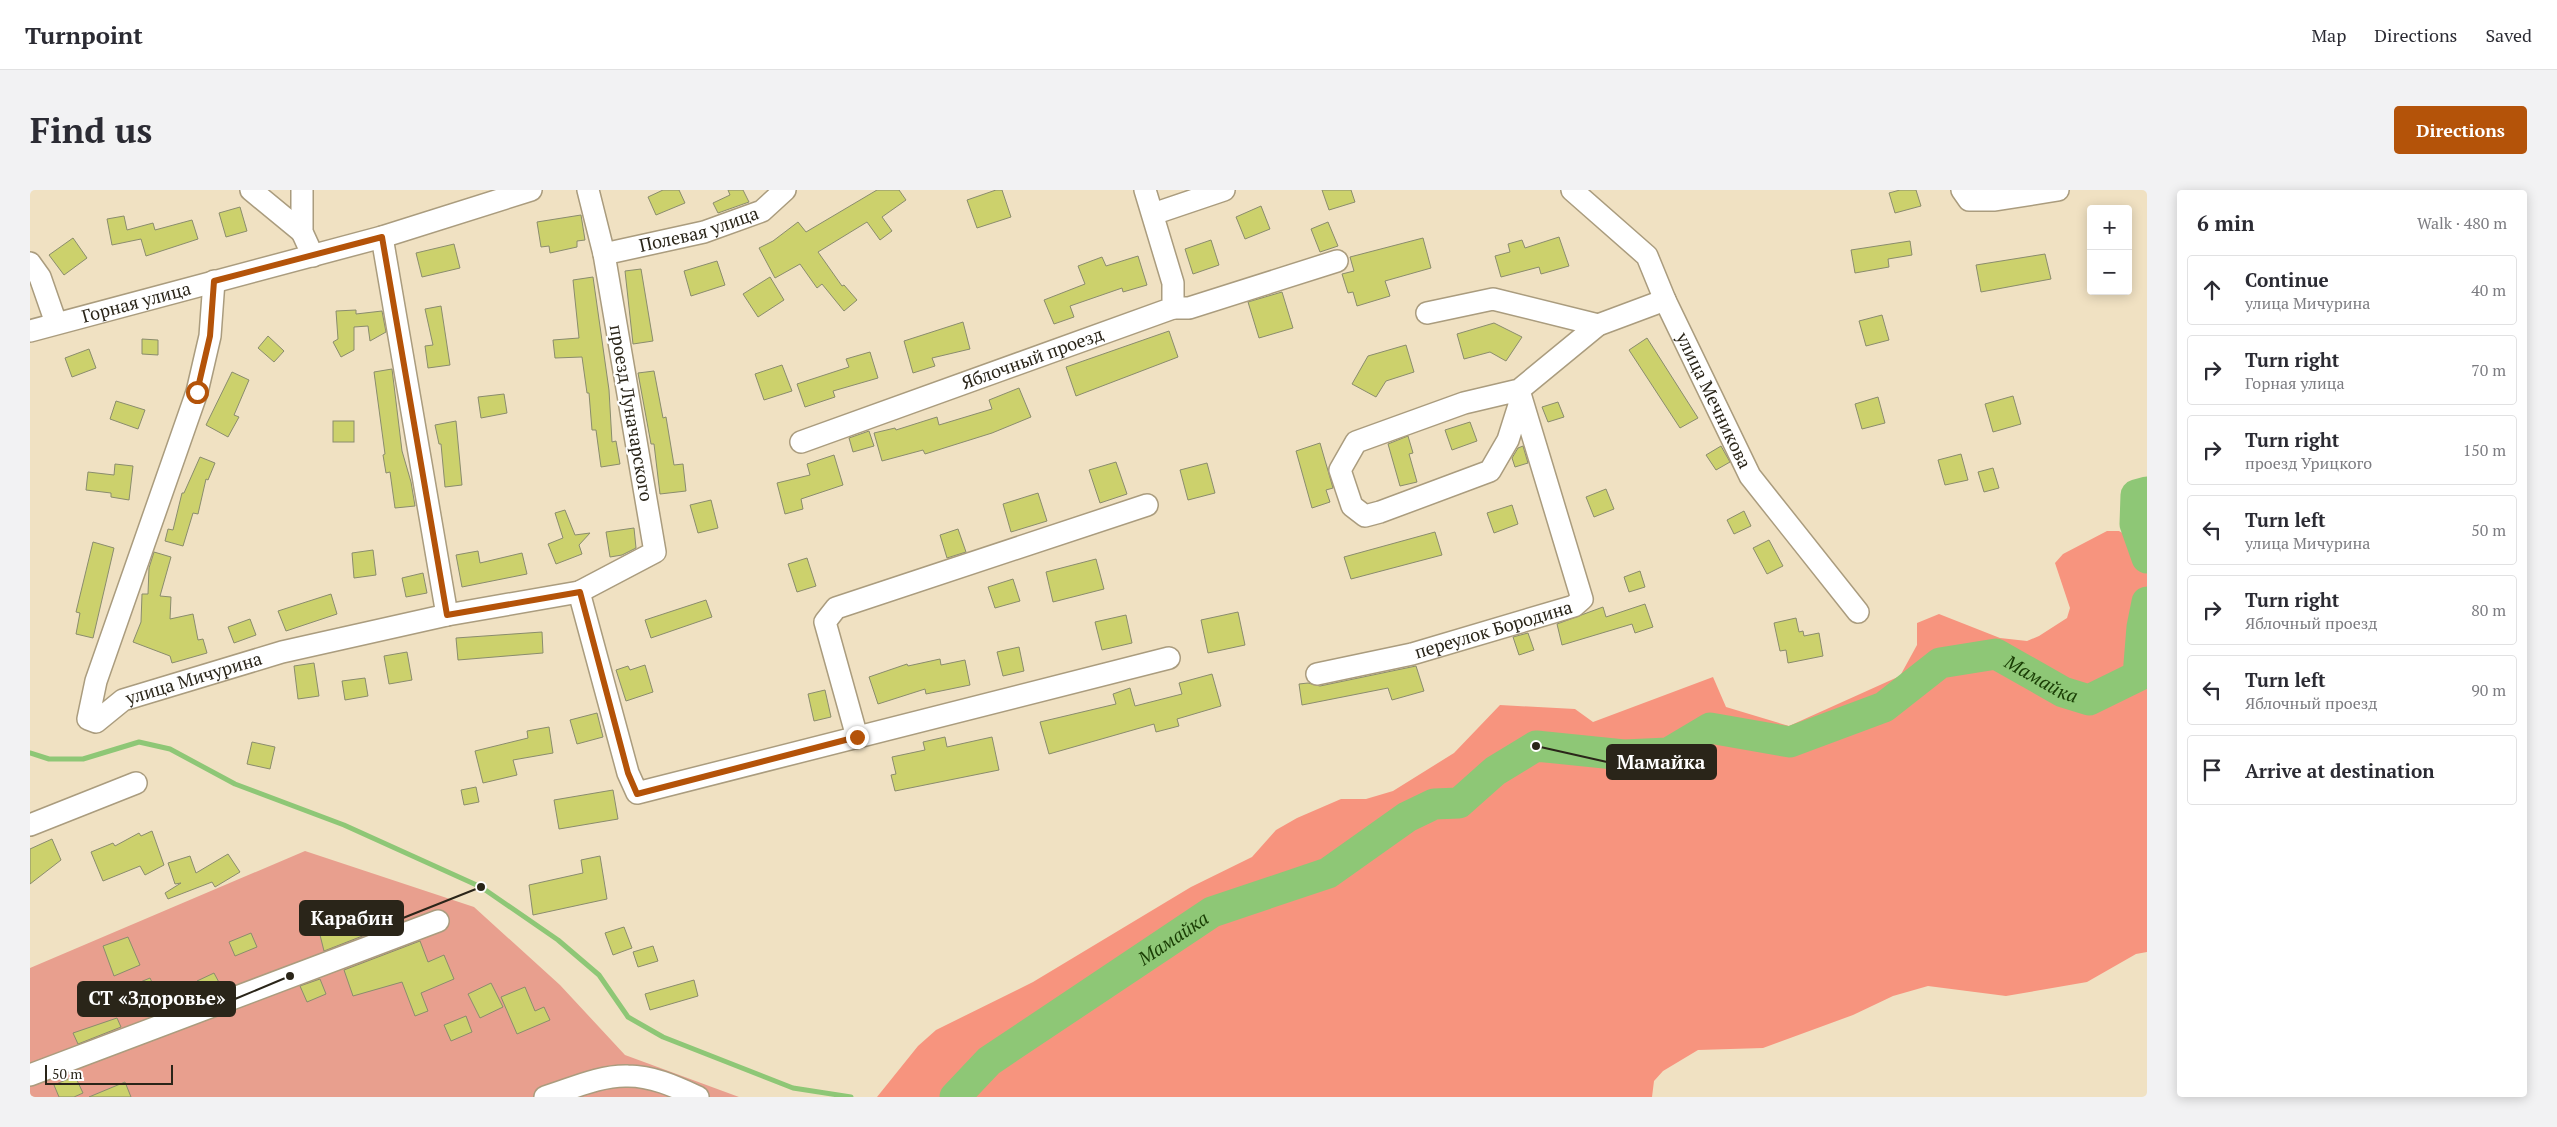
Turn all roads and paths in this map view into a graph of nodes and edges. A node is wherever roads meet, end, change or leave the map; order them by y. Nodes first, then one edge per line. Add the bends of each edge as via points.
1 (250, 190) edge
2 (302, 190) edge
3 (531, 190) edge
4 (588, 190) edge
5 (784, 190) edge
6 (1145, 190) edge
7 (1224, 190) edge
8 (1572, 190) edge
9 (1962, 190) edge
10 (2058, 190) edge
11 (1153, 214) junction
12 (302, 232) junction
13 (382, 237) junction
14 (604, 254) junction
15 (313, 256) junction
16 (1337, 261) dead end
17 (30, 263) edge
18 (214, 281) junction
19 (1665, 300) junction
20 (1172, 308) junction
21 (1427, 313) dead end
22 (56, 323) junction
23 (1598, 325) junction
24 (30, 331) edge
25 (1520, 395) junction
26 (801, 442) dead end
27 (1147, 505) dead end
28 (580, 592) junction
29 (1858, 612) dead end
30 (447, 615) junction
31 (1169, 658) dead end
32 (1317, 674) dead end
33 (96, 681) junction
34 (123, 700) junction
35 (857, 737) junction
36 (136, 783) dead end
37 (30, 825) edge
38 (438, 922) dead end
39 (30, 1075) edge
40 (545, 1097) edge
41 (698, 1097) edge

1 - 12 street
2 - 12 street
3 - 13 street, Горная улица
4 - 14 street, проезд Луначарского
5 - 14 street, Полевая улица via 762,211 704,232
6 - 11 street
7 - 11 street
8 - 19 street, улица Мечникова via 1648,256
9 - 10 street via 1968,200 1994,200
11 - 20 street via 1173,282
12 - 15 street
13 - 15 street, Горная улица
13 - 30 street
14 - 28 street, проезд Луначарского via 655,552
15 - 18 street, Горная улица
16 - 20 street, Яблочный проезд via 1190,308
17 - 22 street via 40,277
18 - 22 street, Горная улица
18 - 33 street, улица Мичурина via 210,336 197,392
19 - 23 street
19 - 29 street, улица Мечникова via 1750,476
20 - 26 street, Яблочный проезд
21 - 23 street via 1493,299
22 - 24 street, Горная улица
23 - 25 street
25 - 25 street via 1508,440 1490,471 1365,516 1352,506 1340,470 1356,442 1464,403
25 - 32 street, переулок Бородина via 1582,599 1574,606 1412,654
27 - 35 street via 836,608 825,622
28 - 30 street, улица Мичурина
28 - 35 street via 628,773 637,794
30 - 34 street, улица Мичурина via 282,652
31 - 35 street
33 - 34 street
33 - 34 street, улица Мичурина via 88,719 96,722
36 - 37 street
38 - 39 street
40 - 41 street via 601,1080 628,1076 664,1082

